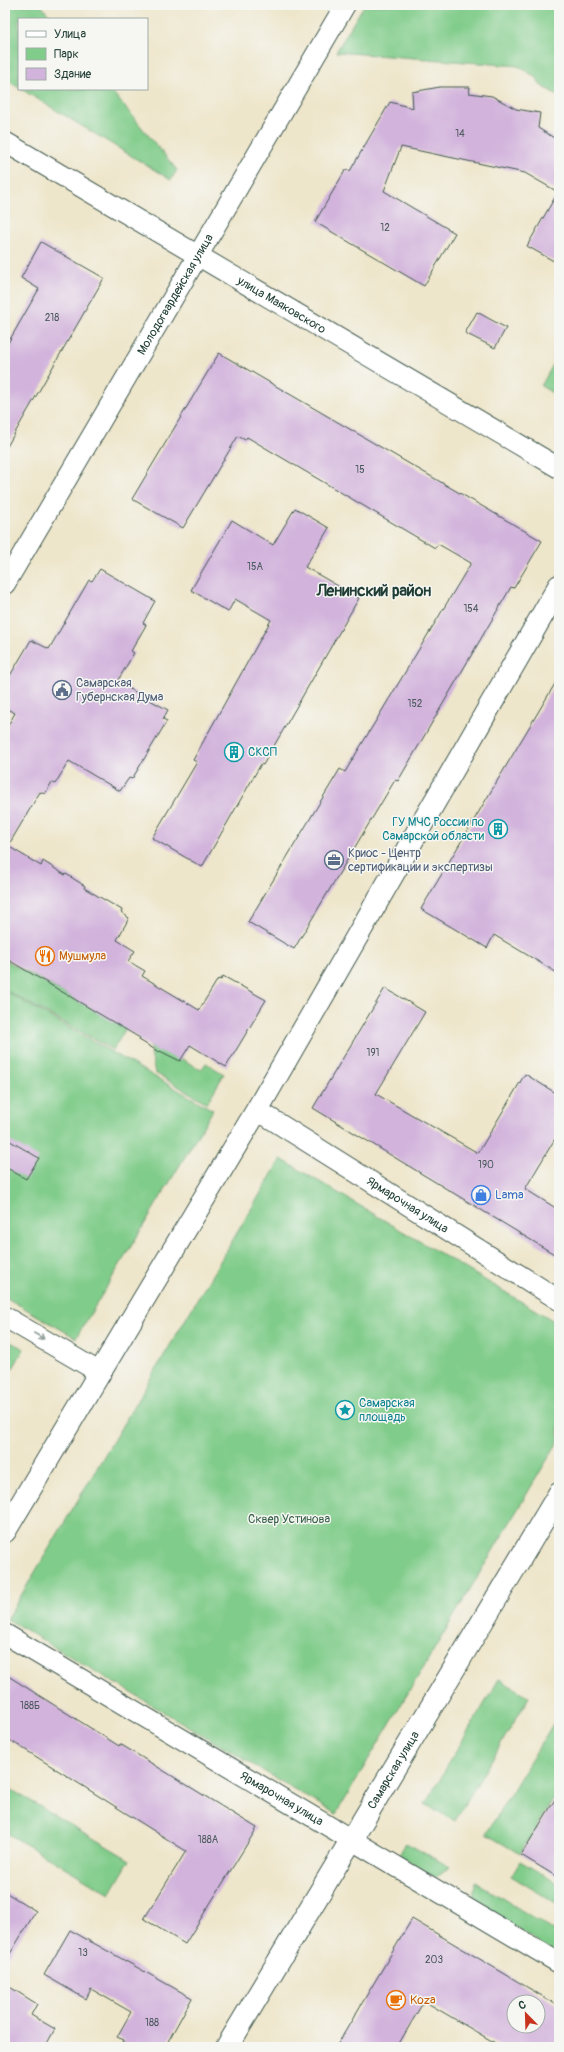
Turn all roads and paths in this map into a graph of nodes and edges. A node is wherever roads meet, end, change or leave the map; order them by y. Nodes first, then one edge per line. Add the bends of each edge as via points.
1 (345, 5) edge
2 (5, 142) edge
3 (199, 256) junction
4 (559, 468) edge
5 (5, 584) edge
6 (559, 586) edge
7 (257, 1110) junction
8 (559, 1300) edge
9 (5, 1317) edge
10 (99, 1372) junction
11 (559, 1494) edge
12 (5, 1531) edge
13 (5, 1634) edge
14 (350, 1841) junction
15 (559, 1963) edge
16 (227, 2047) edge

1 - 3 street, Молодогвардейская улица
2 - 3 street, улица Маяковского
3 - 4 street, улица Маяковского
3 - 5 street, Молодогвардейская улица
6 - 7 street
7 - 8 street, Ярмарочная улица
7 - 10 street
9 -> 10 street
10 - 12 street
11 - 14 street, Самарская улица
13 - 14 street, Ярмарочная улица
14 - 15 street, Ярмарочная улица
14 - 16 street, Самарская улица

